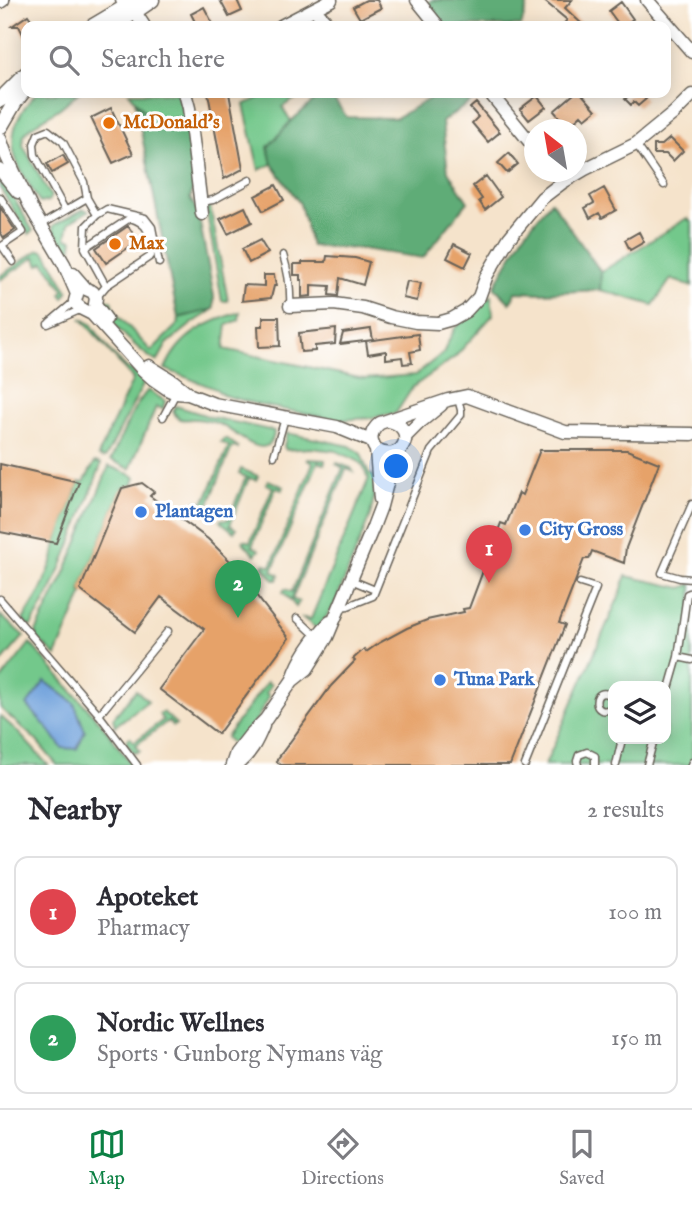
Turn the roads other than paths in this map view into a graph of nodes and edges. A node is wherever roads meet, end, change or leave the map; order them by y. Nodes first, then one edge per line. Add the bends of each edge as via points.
1 (152, 0) edge
2 (331, 0) edge
3 (417, 0) edge
4 (647, 0) edge
5 (131, 3) edge
6 (314, 9) junction
7 (101, 21) edge
8 (118, 21) edge
9 (141, 21) edge
10 (291, 21) edge
11 (325, 21) edge
12 (434, 21) edge
13 (665, 21) edge
14 (671, 28) edge
15 (692, 52) edge
16 (21, 79) edge
17 (21, 94) edge
18 (692, 95) edge
19 (186, 98) edge
20 (494, 98) edge
21 (0, 100) edge
22 (0, 129) edge
23 (524, 135) edge
24 (636, 144) junction
25 (587, 165) edge
26 (0, 170) edge
27 (250, 180) dead end
28 (555, 182) edge
29 (664, 185) dead end
30 (87, 198) junction
31 (1, 200) edge
32 (31, 208) junction
33 (202, 208) joint
34 (65, 210) junction
35 (97, 215) junction
36 (43, 229) junction
37 (1, 244) edge
38 (85, 248) junction
39 (283, 255) dead end
40 (13, 262) dead end
41 (159, 263) dead end
42 (106, 286) junction
43 (86, 299) junction
44 (290, 306) joint
45 (182, 393) junction
46 (452, 398) junction
47 (163, 417) dead end
48 (285, 418) junction
49 (389, 421) junction
50 (376, 425) junction
51 (337, 427) junction
52 (692, 434) edge
53 (405, 437) junction
54 (374, 445) junction
55 (395, 453) junction
56 (274, 456) dead end
57 (692, 504) edge
58 (381, 506) junction
59 (692, 579) edge
60 (351, 580) junction
61 (580, 583) dead end
62 (692, 592) edge
63 (374, 593) junction
64 (0, 599) edge
65 (337, 612) junction
66 (298, 618) dead end
67 (168, 631) dead end
68 (317, 636) junction
69 (678, 657) junction
70 (692, 660) edge
71 (292, 681) junction
72 (671, 682) edge
73 (608, 693) edge
74 (608, 710) edge
75 (99, 715) junction
76 (621, 744) edge
77 (653, 744) edge
78 (596, 764) edge
79 (137, 765) edge
80 (234, 765) edge
81 (524, 765) edge
82 (578, 765) edge
83 (606, 765) edge
84 (615, 765) edge
85 (647, 765) edge

1 - 5 street
2 - 6 street
3 - 12 street
4 - 13 street
5 - 7 street
5 - 8 street
5 - 9 street
6 - 10 street
6 - 11 street
14 - 15 street
16 - 21 street
17 - 22 street
18 - 24 street
19 - 33 street
20 - 23 street
22 - 32 street via 6,155
24 - 25 street
24 - 29 lane
26 - 32 street
27 - 33 lane
28 - 44 street via 509,238 479,297 452,319 416,321 334,304
30 - 34 lane
30 - 34 lane via 84,182 63,142 48,130 38,135 34,155
30 - 35 lane
31 - 37 lane via 23,232
32 - 36 street
34 - 36 lane
35 - 38 lane via 86,226
35 - 41 lane via 107,209 145,218 152,227
36 - 43 street
37 - 40 lane
38 - 42 lane
38 - 42 lane via 130,218 140,221 149,233 151,256
39 - 44 lane
42 - 43 lane
43 - 45 street via 92,314 153,379
45 - 47 lane
45 - 48 street
46 - 49 street
46 - 52 street via 467,396 565,432
46 - 53 street
46 - 63 lane via 461,415 431,451
48 - 51 street
48 - 56 lane
49 - 50 street
49 - 53 street via 399,424
50 - 51 street
50 - 54 street via 371,434
51 - 54 street
53 - 55 street
54 - 55 street via 385,454
54 - 58 street
55 - 58 street
57 - 59 lane via 662,573
58 - 60 street
60 - 63 lane
60 - 65 street
61 - 81 lane via 596,587
62 - 69 lane via 687,594
63 - 65 lane
64 - 75 lane
65 - 68 street
65 - 71 street via 307,669
66 - 68 lane
67 - 75 lane
68 - 71 street
69 - 70 lane
69 - 72 lane
71 - 80 street via 257,741
73 - 74 lane via 596,701 598,707
75 - 79 lane
76 - 84 lane
77 - 85 lane
78 - 82 lane via 593,754 584,752
78 - 83 lane

